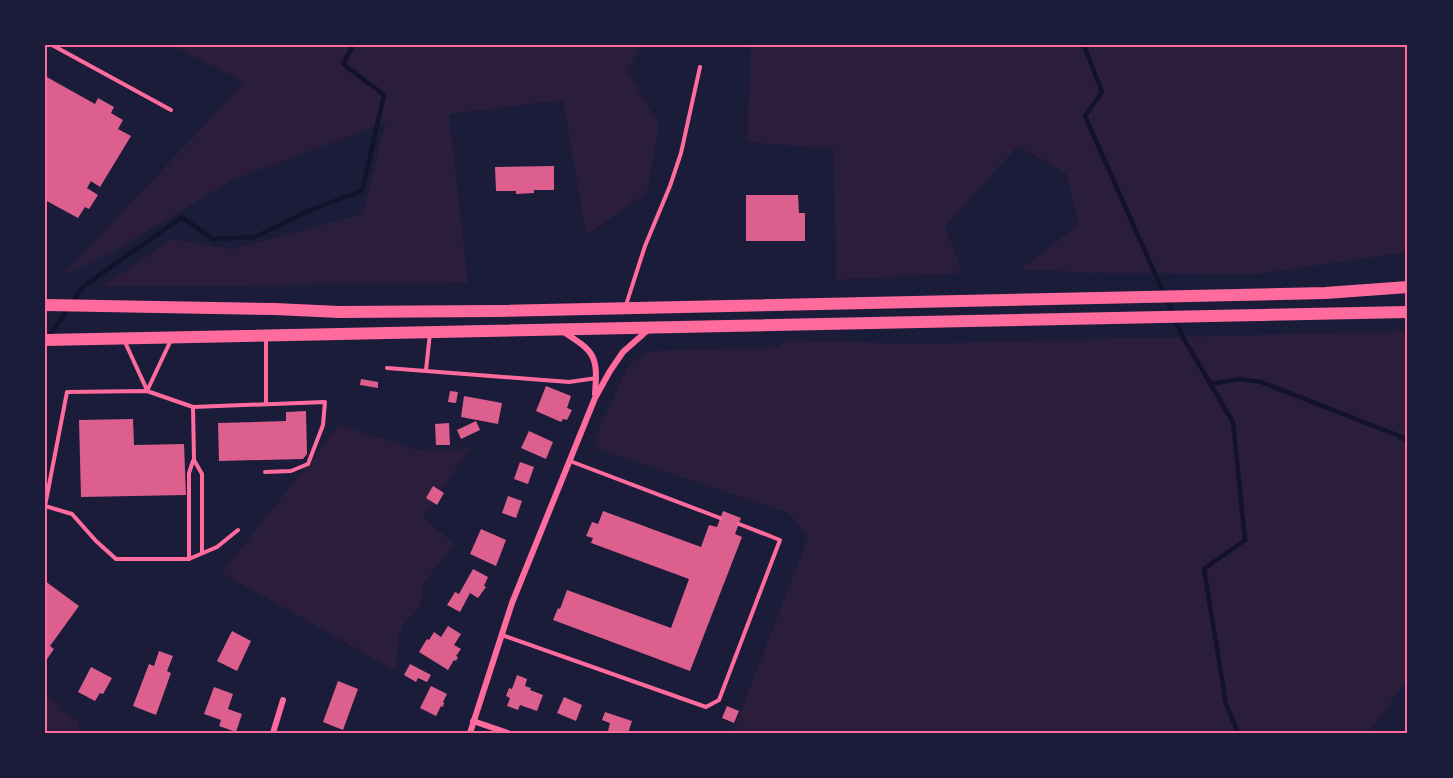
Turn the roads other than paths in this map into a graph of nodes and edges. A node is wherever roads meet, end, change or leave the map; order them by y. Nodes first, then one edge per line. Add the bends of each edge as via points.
1 (52, 45) edge
2 (700, 67) dead end
3 (171, 110) dead end
4 (1408, 287) edge
5 (51, 305) edge
6 (625, 309) junction
7 (1408, 312) edge
8 (649, 328) junction
9 (560, 330) junction
10 (430, 332) junction
11 (266, 337) junction
12 (172, 338) junction
13 (124, 339) junction
14 (51, 340) edge
15 (387, 368) dead end
16 (426, 370) junction
17 (597, 378) junction
18 (147, 391) junction
19 (595, 398) junction
20 (266, 404) junction
21 (193, 407) junction
22 (194, 460) junction
23 (570, 461) junction
24 (265, 472) dead end
25 (720, 518) dead end
26 (739, 524) dead end
27 (238, 530) dead end
28 (202, 553) junction
29 (189, 559) junction
30 (501, 635) junction
31 (283, 700) dead end
32 (473, 721) junction
33 (273, 733) edge
34 (470, 733) edge
35 (508, 733) edge

1 - 3 lane
2 - 6 lane via 681,153
4 - 6 main road via 1325,293
5 - 6 main road via 339,312
7 - 8 main road
8 - 9 main road
8 - 19 street via 623,352
9 - 10 main road
9 - 17 street via 593,354
10 - 11 main road
10 - 16 lane
11 - 12 main road
11 - 20 lane
12 - 13 main road
12 - 18 lane
13 - 14 main road
13 - 18 lane
15 - 16 lane
16 - 17 lane via 569,382
17 - 19 street
18 - 21 lane
18 - 29 lane via 67,392 45,506 72,514 116,559
19 - 23 street
20 - 21 lane
20 - 24 lane via 325,402 323,425 308,464 291,471
21 - 22 lane
22 - 28 lane via 202,474
22 - 29 lane via 189,473
23 - 25 lane
23 - 30 street
26 - 30 lane via 780,540 719,700 706,707
27 - 28 lane via 218,547
28 - 29 lane
30 - 32 street
31 - 33 street
32 - 34 street
32 - 35 street

